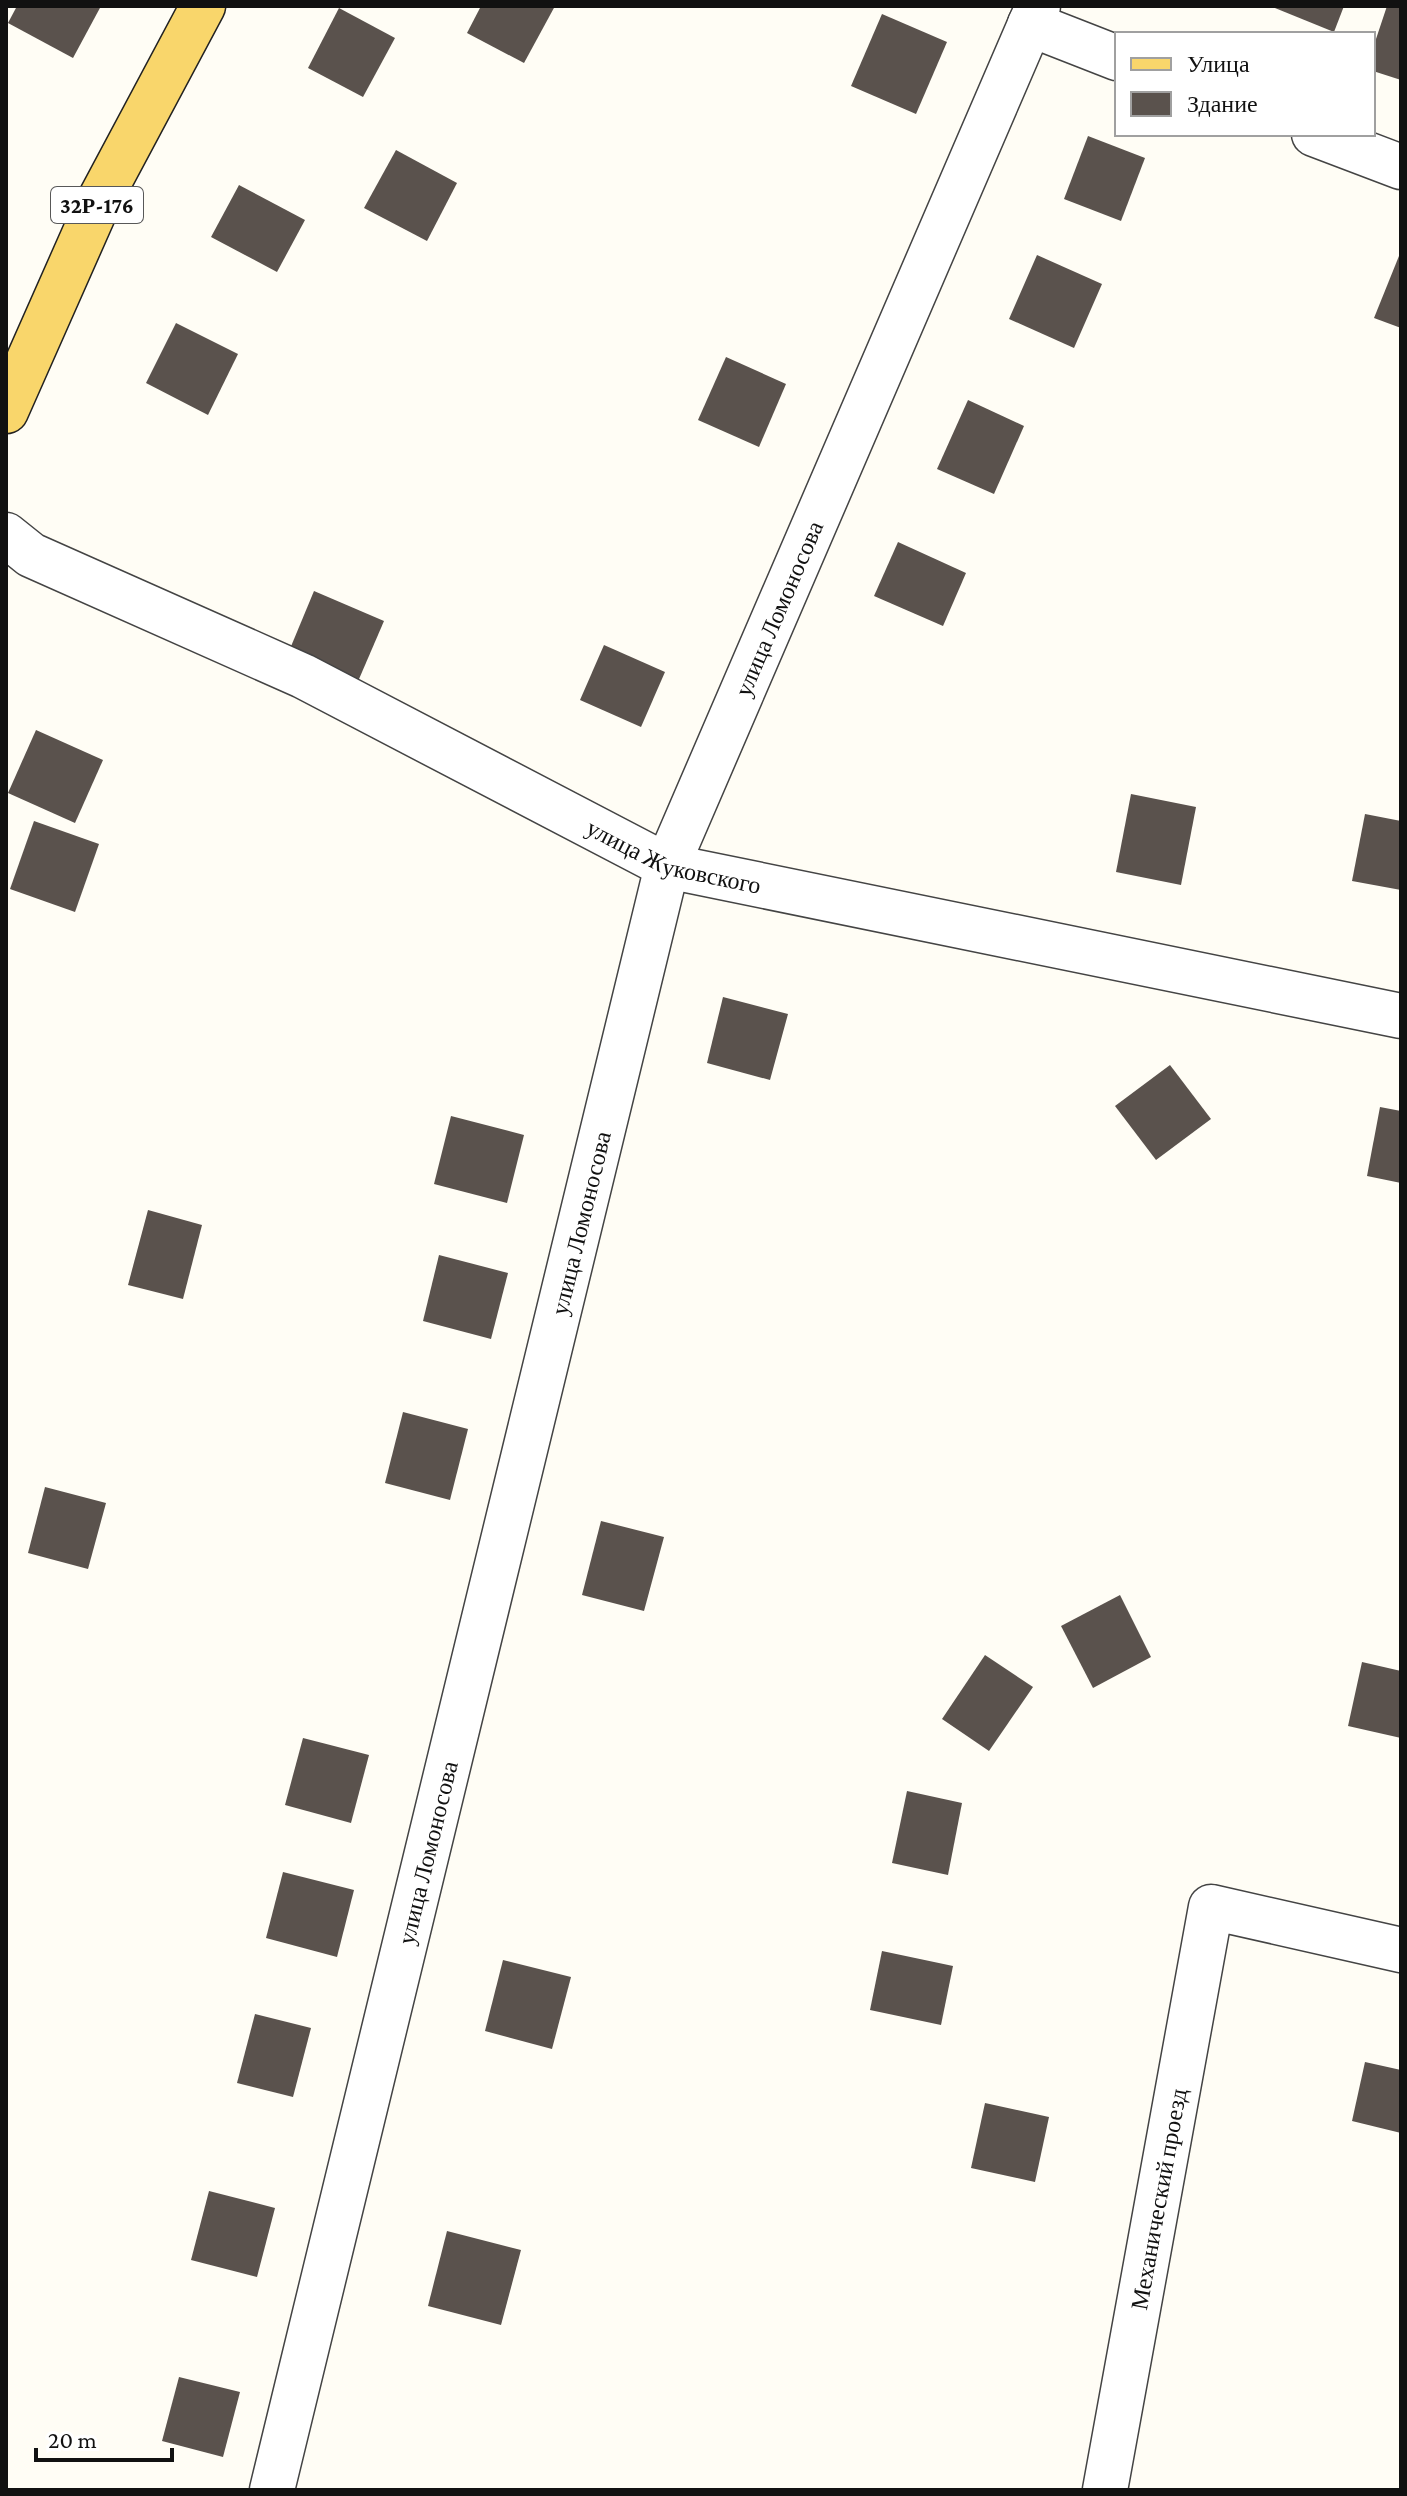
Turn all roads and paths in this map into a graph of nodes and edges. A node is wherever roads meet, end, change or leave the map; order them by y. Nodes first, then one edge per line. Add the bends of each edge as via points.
1 (203, 6) edge
2 (1034, 15) edge
3 (1115, 57) edge
4 (1319, 136) edge
5 (1401, 167) edge
6 (6, 411) edge
7 (6, 535) edge
8 (667, 866) junction
9 (1401, 1016) edge
10 (1401, 1950) edge
11 (272, 2490) edge
12 (1105, 2490) edge

1 - 6 main road, 32Р-176 via 99,201
2 - 3 street
2 - 8 street, улица Ломоносова
4 - 5 street
7 - 8 street, улица Жуковского via 31,555 303,676
8 - 9 street, улица Жуковского
8 - 11 street, улица Ломоносова
10 - 12 street, Механический проезд via 1211,1907

